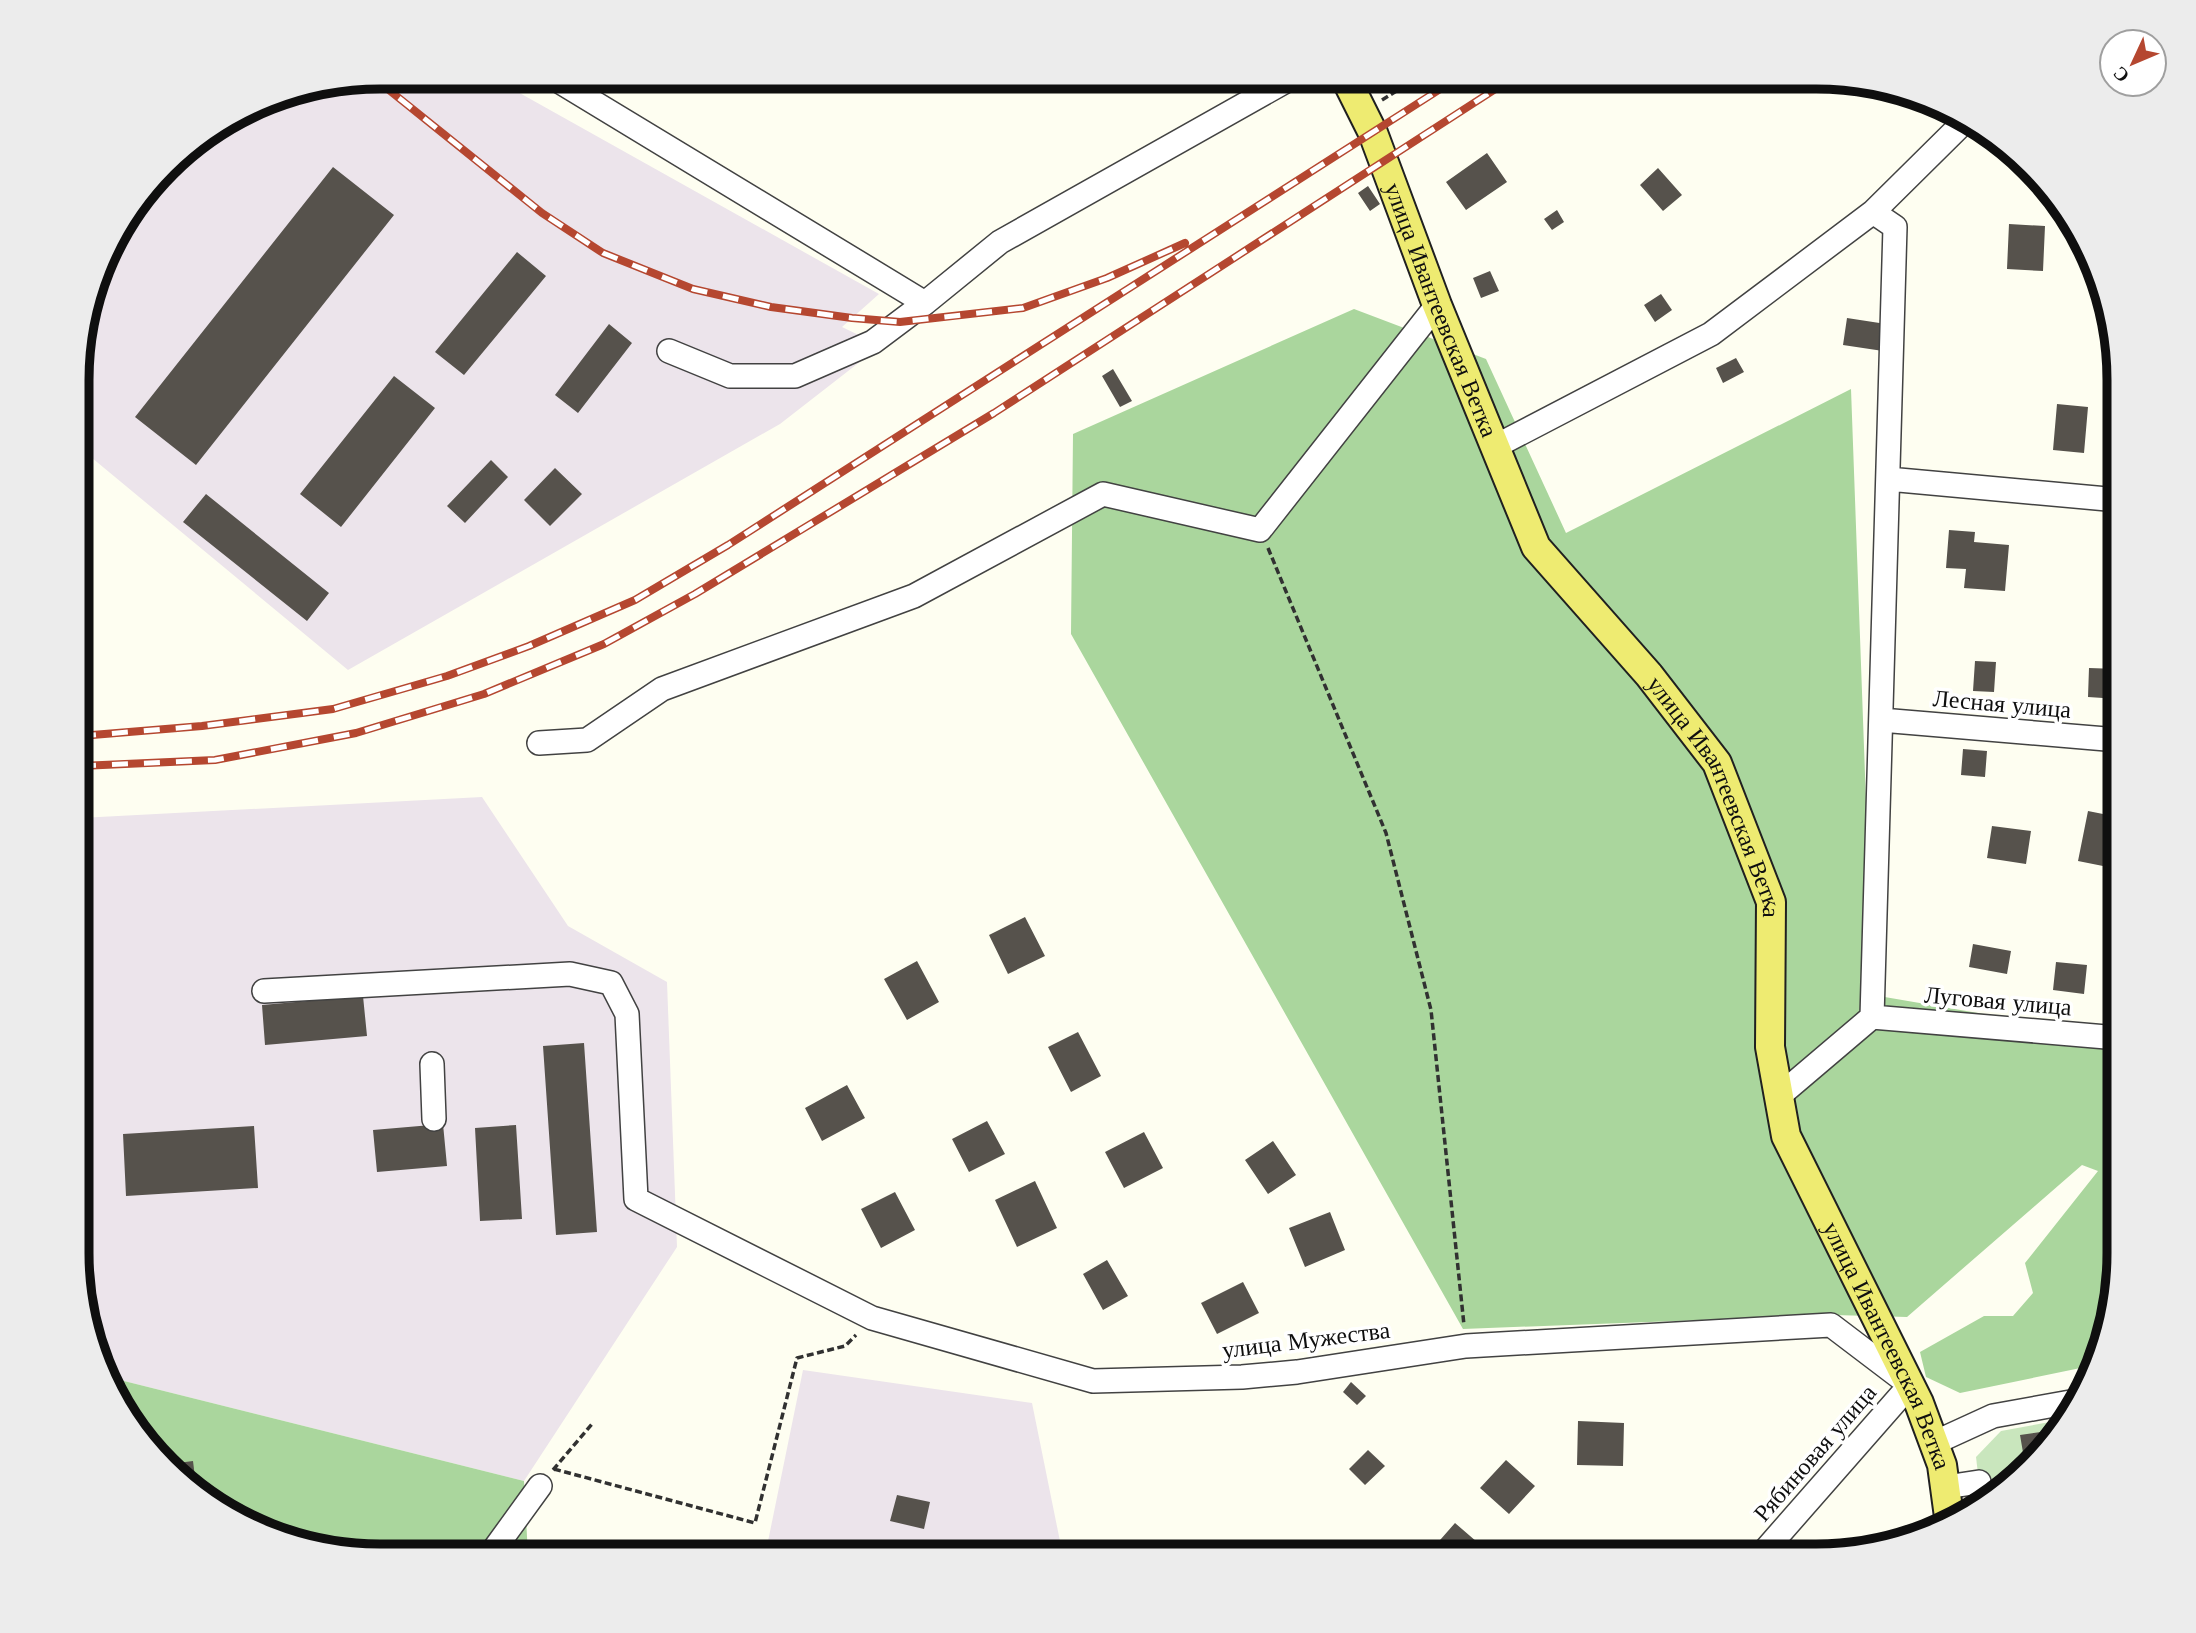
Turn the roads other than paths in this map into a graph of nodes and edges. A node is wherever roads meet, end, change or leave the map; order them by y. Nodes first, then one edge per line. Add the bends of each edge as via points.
1 (572, 89) edge
2 (1272, 89) edge
3 (1351, 89) edge
4 (1959, 127) edge
5 (1873, 212) junction
6 (925, 303) junction
7 (1437, 305) junction
8 (670, 351) dead end
9 (1496, 446) junction
10 (1888, 479) junction
11 (2107, 499) edge
12 (1881, 720) junction
13 (2107, 739) edge
14 (539, 743) dead end
15 (264, 991) dead end
16 (1872, 1017) junction
17 (2107, 1037) edge
18 (432, 1064) dead end
19 (1779, 1096) junction
20 (434, 1119) dead end
21 (1910, 1385) junction
22 (2065, 1403) edge
23 (1934, 1443) junction
24 (547, 1478) road end
25 (1979, 1482) dead end
26 (1946, 1487) junction
27 (1949, 1512) edge
28 (499, 1544) edge
29 (1771, 1544) edge

1 - 6 street
2 - 6 street via 1000,242
3 - 7 main road, улица Ивантеевская Ветка via 1384,160
4 - 5 street
5 - 9 street via 1711,334
5 - 10 street via 1895,227
6 - 8 street via 873,342 795,376 730,376
7 - 9 main road, улица Ивантеевская Ветка
7 - 14 street via 1260,530 1103,494 914,596 662,689 587,740
9 - 19 main road, улица Ивантеевская Ветка via 1536,547 1649,675 1717,763 1771,902 1770,1047
10 - 11 street
10 - 12 street
12 - 13 street, Лесная улица
12 - 16 street
15 - 21 street, улица Мужества via 570,974 611,983 627,1014 636,1199 872,1318 1093,1381 1242,1377 1466,1346 1831,1325
16 - 17 street, Луговая улица
16 - 19 street
18 - 20 street
19 - 21 main road, улица Ивантеевская Ветка via 1786,1136
21 - 23 main road, улица Ивантеевская Ветка
21 - 29 street, Рябиновая улица
22 - 23 street via 1993,1416
23 - 26 main road, улица Ивантеевская Ветка
24 - 28 street
25 - 26 street
26 - 27 main road, улица Ивантеевская Ветка

